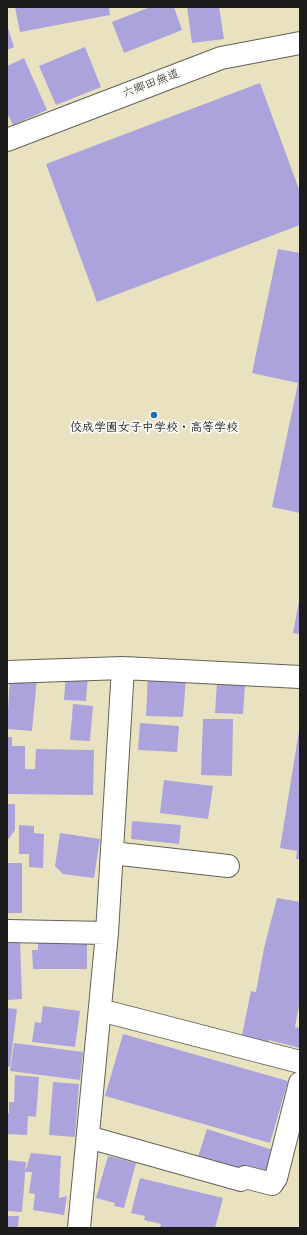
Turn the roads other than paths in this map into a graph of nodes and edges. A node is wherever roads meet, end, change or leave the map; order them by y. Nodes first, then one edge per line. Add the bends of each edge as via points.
1 (300, 43) edge
2 (7, 140) edge
3 (123, 668) junction
4 (7, 672) edge
5 (300, 677) edge
6 (112, 853) junction
7 (228, 866) dead end
8 (7, 931) edge
9 (107, 933) junction
10 (100, 1010) junction
11 (300, 1062) edge
12 (300, 1083) edge
13 (88, 1137) junction
14 (79, 1228) edge

1 - 2 street, 六郷田無道 via 221,58
3 - 4 street
3 - 5 street
3 - 6 street
6 - 7 street
6 - 9 street
8 - 9 street
9 - 10 street
10 - 11 street
10 - 13 street
12 - 13 street via 276,1178 272,1184 245,1177 241,1180
13 - 14 street

